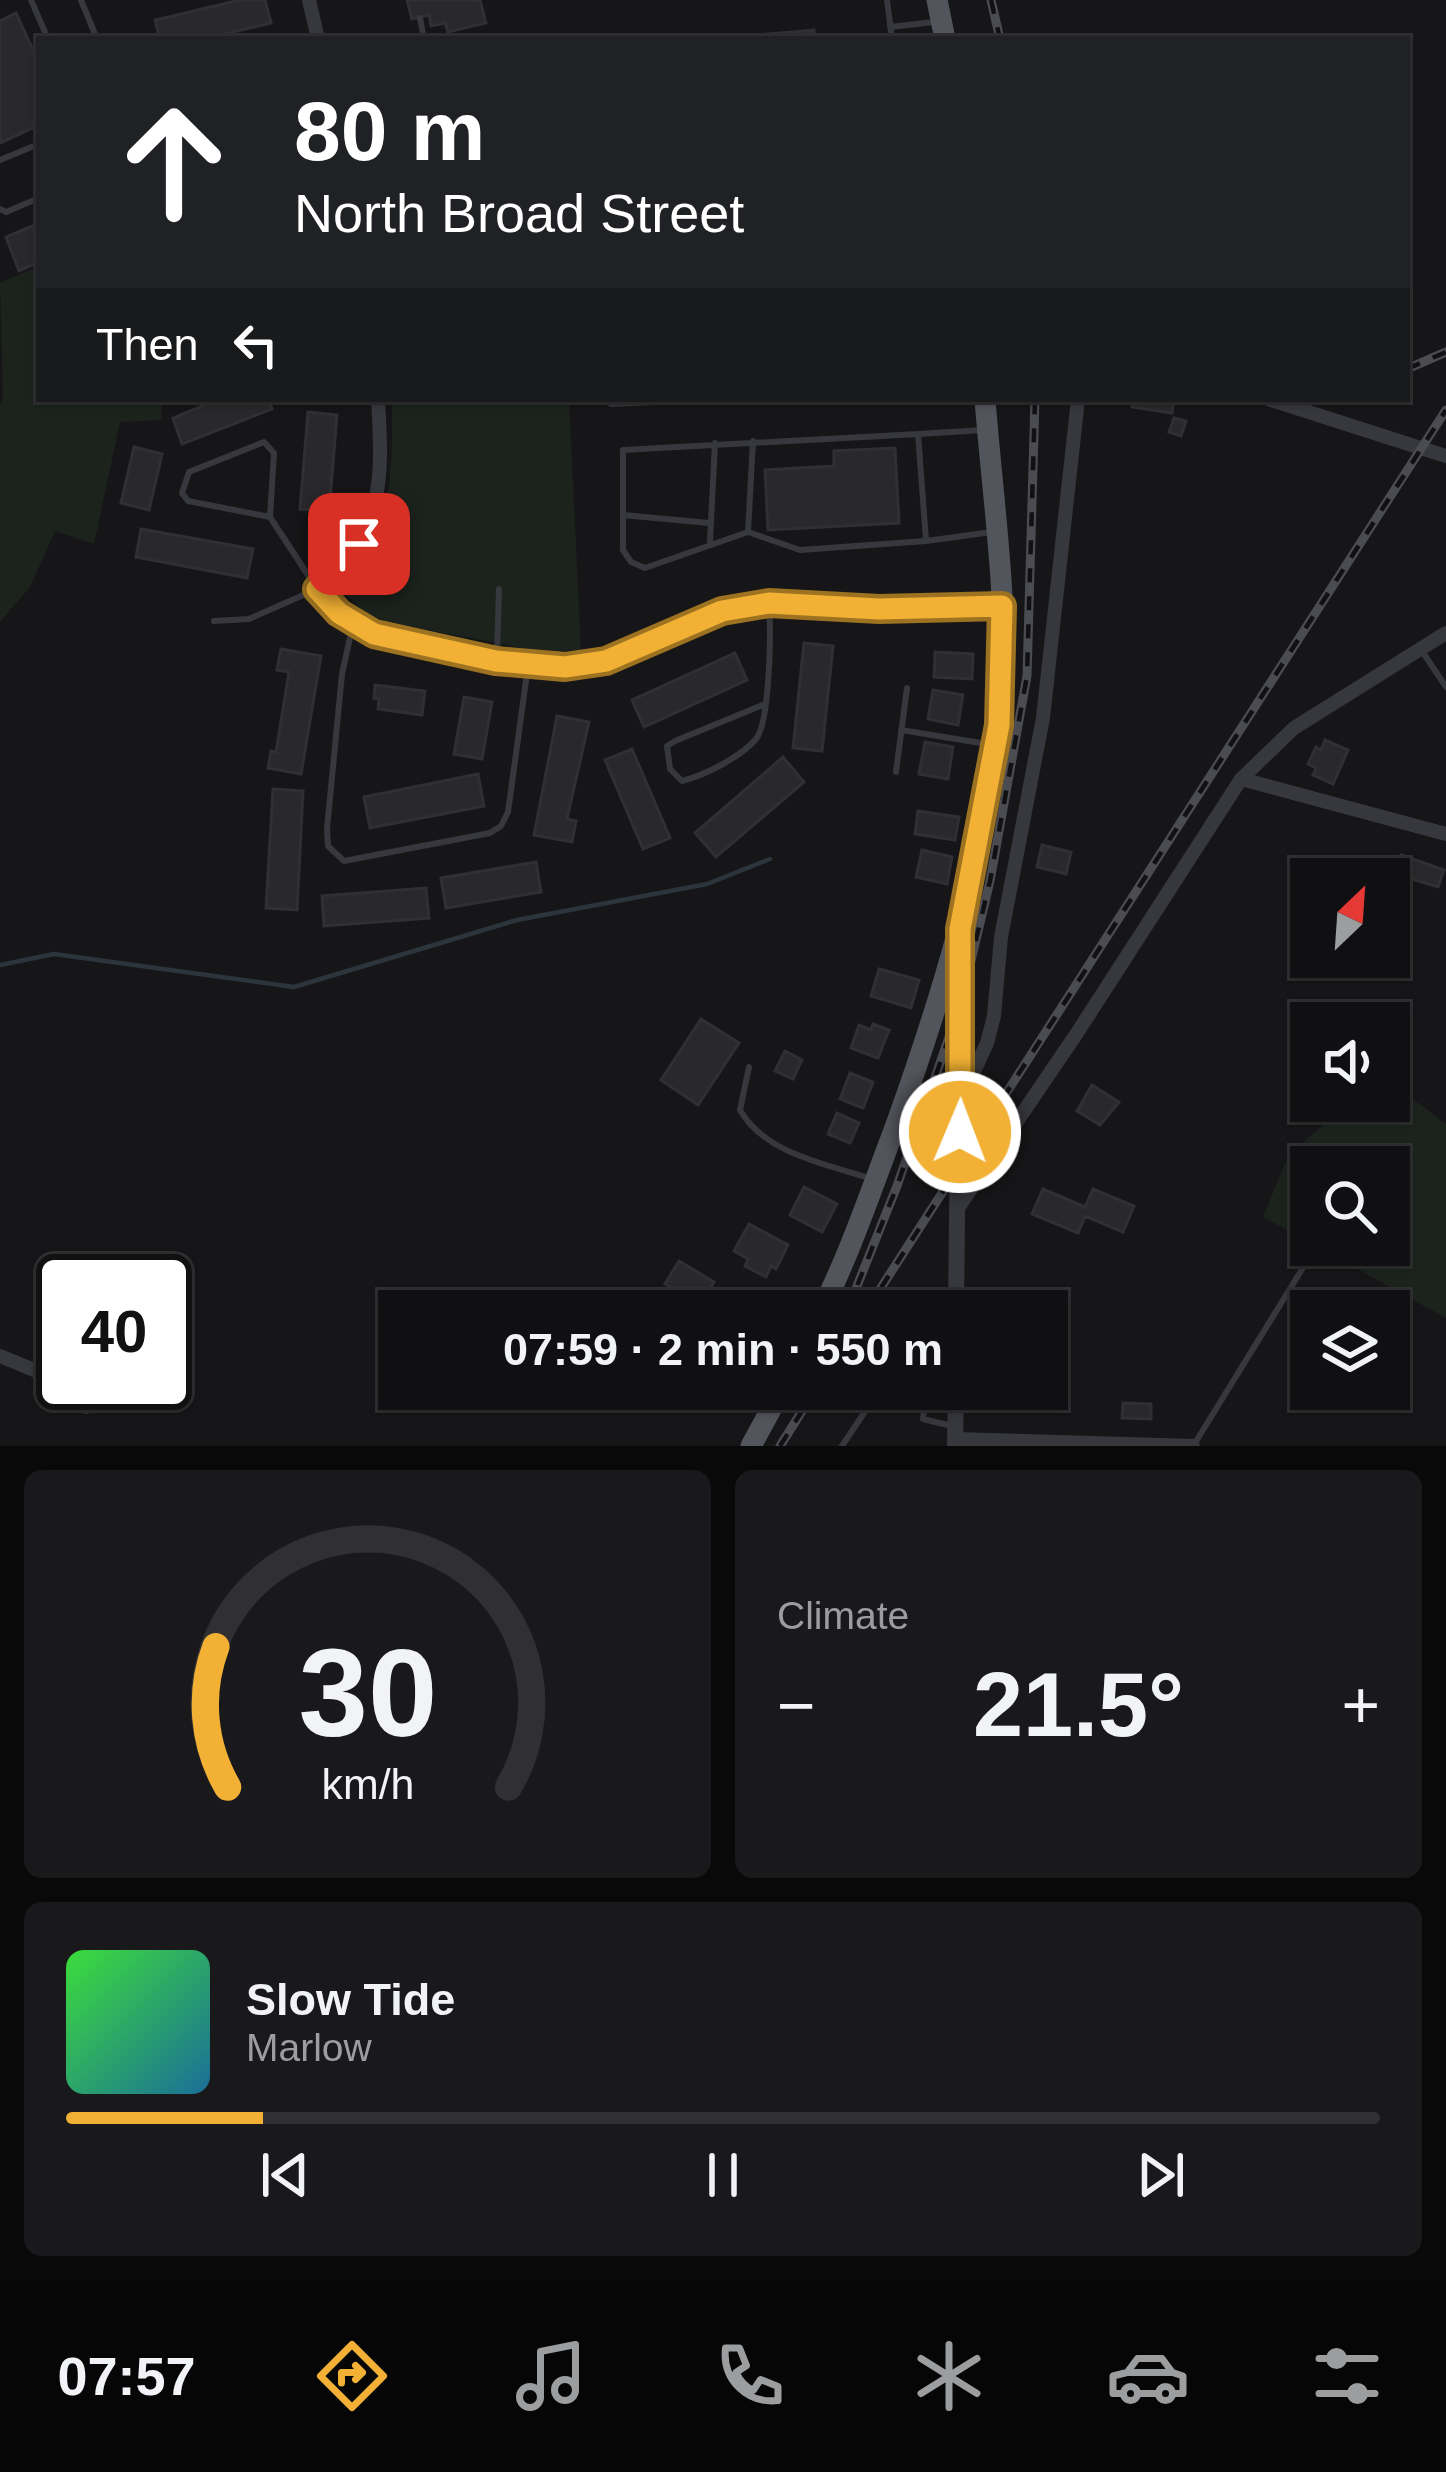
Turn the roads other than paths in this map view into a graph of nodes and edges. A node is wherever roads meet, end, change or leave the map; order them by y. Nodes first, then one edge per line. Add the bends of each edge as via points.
1 (31, 0) edge
2 (81, 0) edge
3 (309, 0) edge
4 (887, 0) edge
5 (420, 18) dead end
6 (941, 20) edge
7 (890, 26) junction
8 (47, 36) edge
9 (97, 36) edge
10 (317, 36) edge
11 (421, 36) edge
12 (892, 36) edge
13 (36, 145) edge
14 (0, 160) edge
15 (36, 199) edge
16 (0, 209) edge
17 (377, 402) edge
18 (655, 402) edge
19 (986, 402) edge
20 (1078, 402) edge
21 (1277, 402) edge
22 (611, 404) dead end
23 (988, 430) junction
24 (918, 434) junction
25 (753, 441) junction
26 (715, 442) junction
27 (1446, 456) edge
28 (623, 515) junction
29 (270, 517) junction
30 (711, 523) junction
31 (996, 531) junction
32 (748, 532) junction
33 (926, 541) junction
34 (710, 543) junction
35 (317, 589) junction
36 (500, 589) dead end
37 (769, 603) junction
38 (1002, 606) junction
39 (214, 621) dead end
40 (353, 624) junction
41 (1446, 633) edge
42 (1420, 648) junction
43 (496, 661) junction
44 (528, 666) junction
45 (1446, 687) edge
46 (907, 688) dead end
47 (765, 704) junction
48 (902, 730) junction
49 (995, 746) junction
50 (896, 772) dead end
51 (1241, 779) junction
52 (1446, 834) edge
53 (960, 929) junction
54 (749, 1067) dead end
55 (961, 1100) junction
56 (875, 1180) junction
57 (956, 1211) junction
58 (1304, 1266) edge
59 (832, 1290) edge
60 (956, 1290) edge
61 (0, 1356) edge
62 (36, 1371) edge
63 (771, 1410) edge
64 (866, 1410) edge
65 (924, 1410) edge
66 (956, 1437) edge
67 (751, 1446) edge
68 (842, 1446) edge
69 (1193, 1446) edge

1 - 8 lane
2 - 9 lane
3 - 10 street
4 - 7 lane
5 - 11 lane
6 - 7 lane
7 - 12 lane
13 - 14 lane
15 - 16 lane
17 - 35 street via 379,483 370,524
18 - 22 lane
19 - 23 main road
20 - 55 street via 1043,718 1000,937 994,1016
21 - 27 street
23 - 24 lane
23 - 31 main road
24 - 25 lane
24 - 33 lane
25 - 26 lane
25 - 32 lane
26 - 28 lane via 623,450
26 - 30 lane
28 - 30 lane
28 - 34 lane via 623,550 638,567
29 - 29 lane via 188,501 182,493 189,472 264,442 274,453
29 - 35 lane
30 - 34 lane
31 - 33 lane
31 - 38 main road
32 - 33 lane via 800,550
32 - 34 lane
35 - 39 lane via 249,619
35 - 40 street
36 - 43 lane
37 - 38 street
37 - 44 street via 722,611 606,661
37 - 47 lane
38 - 49 main road
40 - 43 street
40 - 44 lane via 327,829 328,845 344,861 501,826
41 - 42 street
42 - 45 lane
42 - 51 street via 1294,728
43 - 44 street
46 - 48 lane
47 - 47 lane via 755,741 700,776 682,781 670,769 668,746
48 - 49 lane
48 - 50 lane
49 - 53 main road
51 - 52 street
51 - 57 street
53 - 55 street
53 - 56 main road
54 - 56 lane via 740,1110 749,1126 773,1144
55 - 57 street
56 - 59 main road
57 - 60 street
58 - 69 lane
61 - 62 street
63 - 67 main road
64 - 68 lane
65 - 66 lane via 923,1419
66 - 69 street

